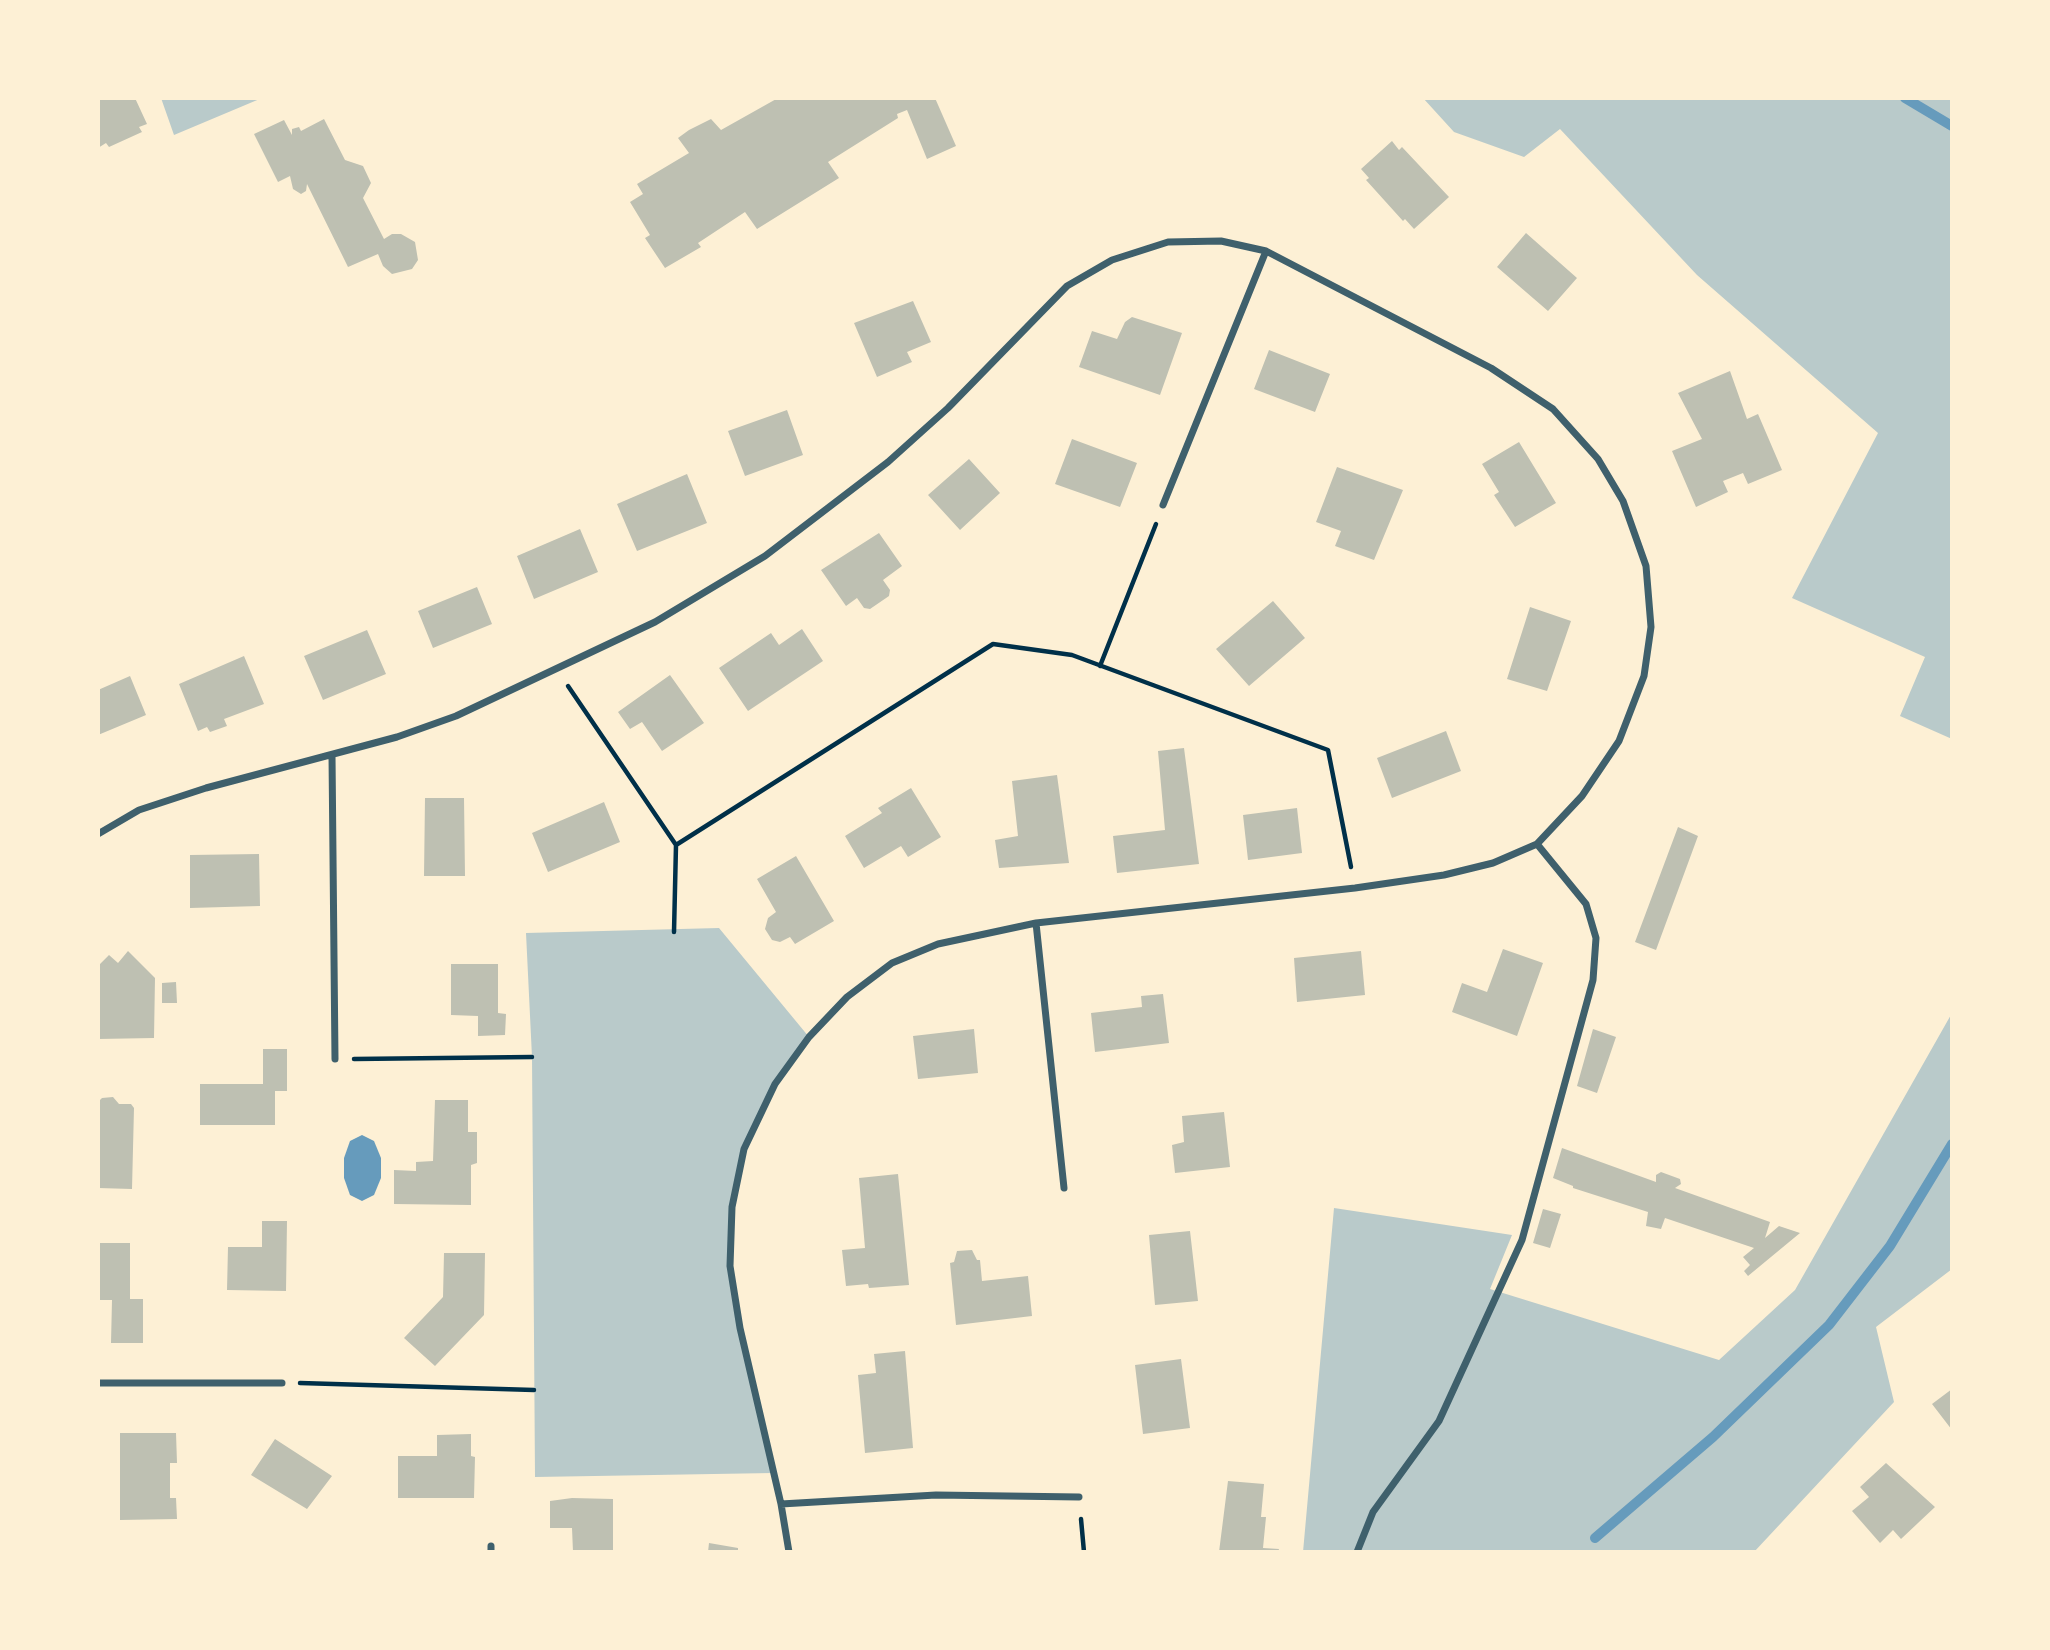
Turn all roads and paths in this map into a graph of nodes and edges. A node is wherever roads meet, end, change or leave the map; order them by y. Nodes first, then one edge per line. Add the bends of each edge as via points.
1 (1266, 251) junction
2 (1163, 505) joint
3 (1100, 666) junction
4 (557, 671) junction
5 (332, 755) junction
6 (99, 833) edge
7 (1537, 844) junction
8 (676, 845) junction
9 (1355, 888) junction
10 (1036, 923) junction
11 (674, 932) dead end
12 (532, 1057) dead end
13 (335, 1059) joint
14 (1064, 1188) dead end
15 (98, 1383) edge
16 (282, 1383) joint
17 (534, 1390) dead end
18 (1079, 1497) joint
19 (781, 1504) junction
20 (789, 1552) edge
21 (1084, 1552) edge
22 (1357, 1552) edge

1 - 2 street
1 - 4 street via 1221,241 1168,243 1112,260 1067,286 938,417 816,518 655,622
1 - 7 street via 1491,368 1553,409 1598,459 1623,501 1646,566 1651,627 1644,676 1619,741 1581,796
2 - 3 path
3 - 8 path via 1072,655 993,644
3 - 9 path via 1328,750
4 - 5 street via 456,716
4 - 8 path
5 - 6 street via 150,806
5 - 13 street
7 - 9 street via 1493,863 1444,875
7 - 22 street via 1586,904 1596,938 1594,980 1522,1240 1439,1421 1373,1512
8 - 11 path
9 - 10 street
10 - 14 street
10 - 19 street via 938,944 892,963 847,998 809,1037 775,1084 744,1149 732,1207 730,1266
12 - 13 path
15 - 16 street
16 - 17 path
18 - 19 street via 936,1495
18 - 21 path
19 - 20 street

